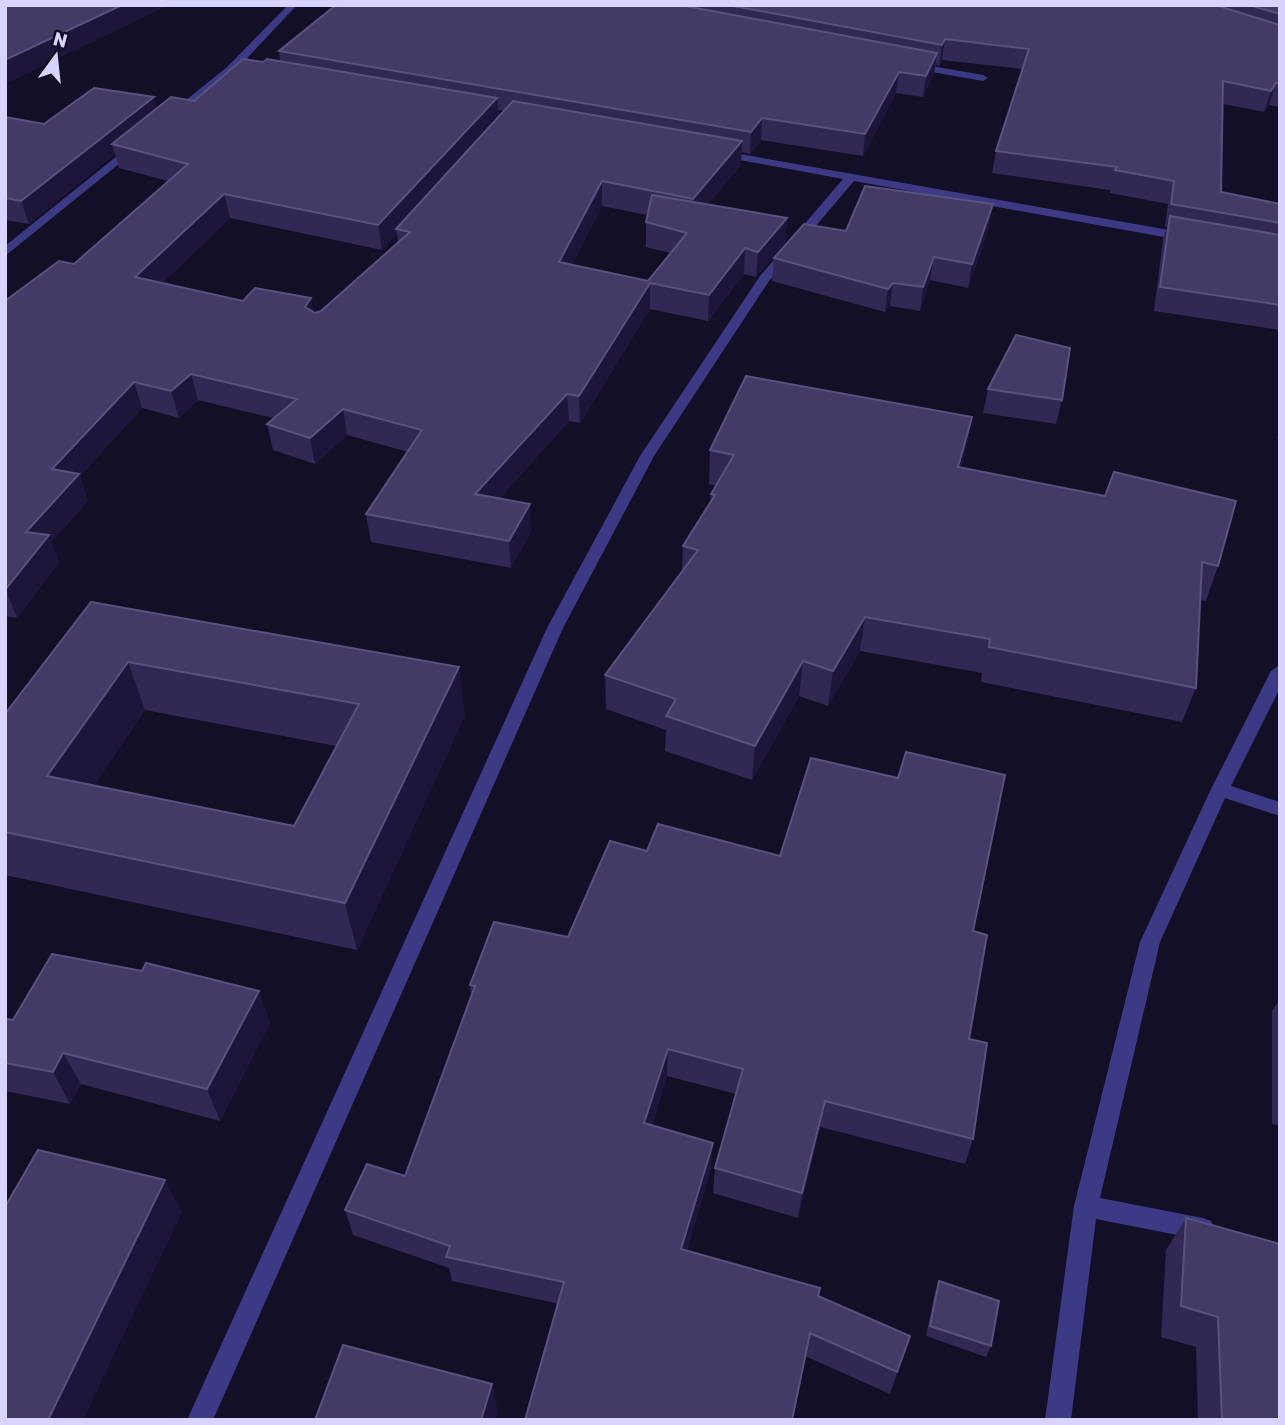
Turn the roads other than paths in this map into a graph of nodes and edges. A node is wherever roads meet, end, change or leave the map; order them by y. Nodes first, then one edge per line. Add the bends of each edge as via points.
1 (293, 5) edge
2 (903, 64) edge
3 (231, 69) junction
4 (244, 71) edge
5 (983, 78) dead end
6 (166, 121) edge
7 (145, 138) edge
8 (703, 150) edge
9 (851, 177) junction
10 (1199, 239) edge
11 (5, 252) edge
12 (1280, 671) edge
13 (1220, 789) junction
14 (1280, 809) edge
15 (1086, 1206) junction
16 (1228, 1234) edge
17 (200, 1420) edge
18 (1058, 1420) edge

1 - 3 street
2 - 5 street
3 - 4 street
3 - 6 street
7 - 11 street
8 - 9 street
9 - 10 street
9 - 17 street via 764,279 647,456 562,616
12 - 13 street
13 - 14 street
13 - 15 street via 1150,942
15 - 16 street
15 - 18 street

